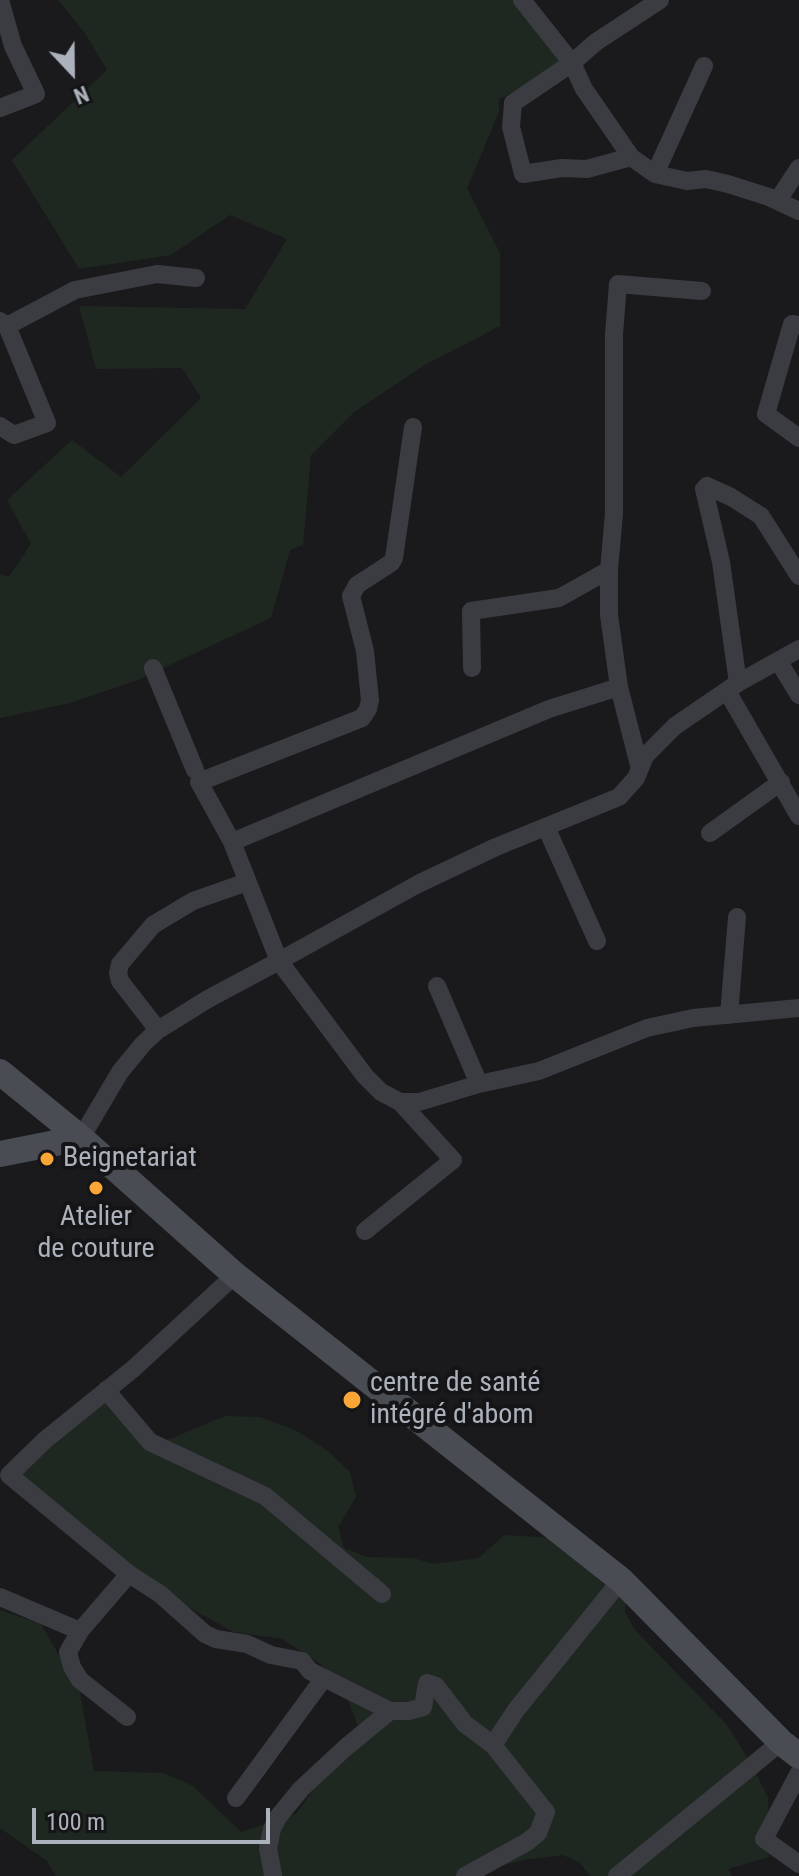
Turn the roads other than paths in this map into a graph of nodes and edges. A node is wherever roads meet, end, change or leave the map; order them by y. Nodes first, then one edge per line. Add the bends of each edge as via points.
1 (0, 0) edge
2 (522, 0) edge
3 (660, 0) edge
4 (572, 63) junction
5 (704, 66) dead end
6 (0, 108) edge
7 (631, 157) junction
8 (799, 168) edge
9 (655, 174) junction
10 (778, 200) junction
11 (799, 211) edge
12 (196, 278) dead end
13 (702, 291) dead end
14 (4, 323) edge
15 (799, 325) edge
16 (0, 426) edge
17 (413, 427) dead end
18 (799, 438) edge
19 (609, 570) junction
20 (799, 576) edge
21 (799, 649) edge
22 (779, 662) junction
23 (153, 668) dead end
24 (472, 668) dead end
25 (619, 687) junction
26 (732, 687) junction
27 (799, 695) edge
28 (639, 765) junction
29 (195, 770) dead end
30 (781, 782) junction
31 (799, 816) edge
32 (546, 827) junction
33 (710, 833) dead end
34 (232, 842) junction
35 (247, 882) junction
36 (737, 917) dead end
37 (597, 941) dead end
38 (279, 961) junction
39 (437, 986) dead end
40 (799, 1008) edge
41 (729, 1015) junction
42 (158, 1030) junction
43 (0, 1072) edge
44 (479, 1084) junction
45 (400, 1102) junction
46 (81, 1138) junction
47 (0, 1154) edge
48 (365, 1231) dead end
49 (235, 1275) junction
50 (106, 1390) junction
51 (4, 1479) edge
52 (129, 1574) junction
53 (621, 1580) junction
54 (382, 1594) dead end
55 (0, 1597) edge
56 (80, 1631) junction
57 (324, 1678) junction
58 (390, 1711) junction
59 (127, 1717) dead end
60 (493, 1745) junction
61 (790, 1749) edge
62 (799, 1773) edge
63 (236, 1798) dead end
64 (799, 1864) edge
65 (273, 1875) edge
66 (465, 1876) edge
67 (617, 1876) edge

1 - 6 street via 13,46 36,94
2 - 4 street
3 - 4 street
4 - 7 street
4 - 7 street via 513,103 511,127 523,174 587,169
5 - 9 street
7 - 9 street
8 - 10 street
9 - 10 street via 706,179
10 - 11 street
12 - 14 street via 157,274 75,290
13 - 19 street via 618,284
14 - 16 street via 47,423 14,435
15 - 18 street via 792,324 766,414
17 - 34 street via 394,558 357,585 351,596 365,651 368,709 362,718 199,782
19 - 24 street via 559,598 471,611
19 - 25 street
20 - 26 street via 761,516 731,497 704,489 721,562
21 - 22 street
22 - 26 street
22 - 27 street
23 - 29 street
25 - 28 street
25 - 34 street via 549,709
26 - 28 street via 675,726
26 - 30 street
28 - 32 street via 636,778 619,797
30 - 31 street
30 - 33 street
32 - 37 street
32 - 38 street via 418,884
34 - 35 street
35 - 38 street
35 - 42 street via 193,901 153,925 120,964 120,981
36 - 41 street
38 - 42 street
38 - 45 street via 365,1076
39 - 44 street
40 - 41 street
41 - 44 street via 647,1028 539,1071
42 - 46 street via 120,1072
43 - 46 street
44 - 45 street via 419,1102
45 - 48 street via 453,1160
46 - 47 street
46 - 49 street
49 - 50 street
49 - 53 street
50 - 51 street
50 - 54 street via 150,1442 265,1496
51 - 52 street
52 - 56 street
52 - 57 street via 205,1634 302,1661
53 - 60 street
53 - 61 street
55 - 56 street
56 - 59 street via 68,1652 72,1667 80,1680
57 - 58 street
57 - 63 street
58 - 60 street via 423,1707 427,1683
58 - 65 street via 301,1789 278,1817 268,1848
60 - 66 street via 546,1812 538,1833 527,1842
61 - 67 street
62 - 64 street via 764,1839

